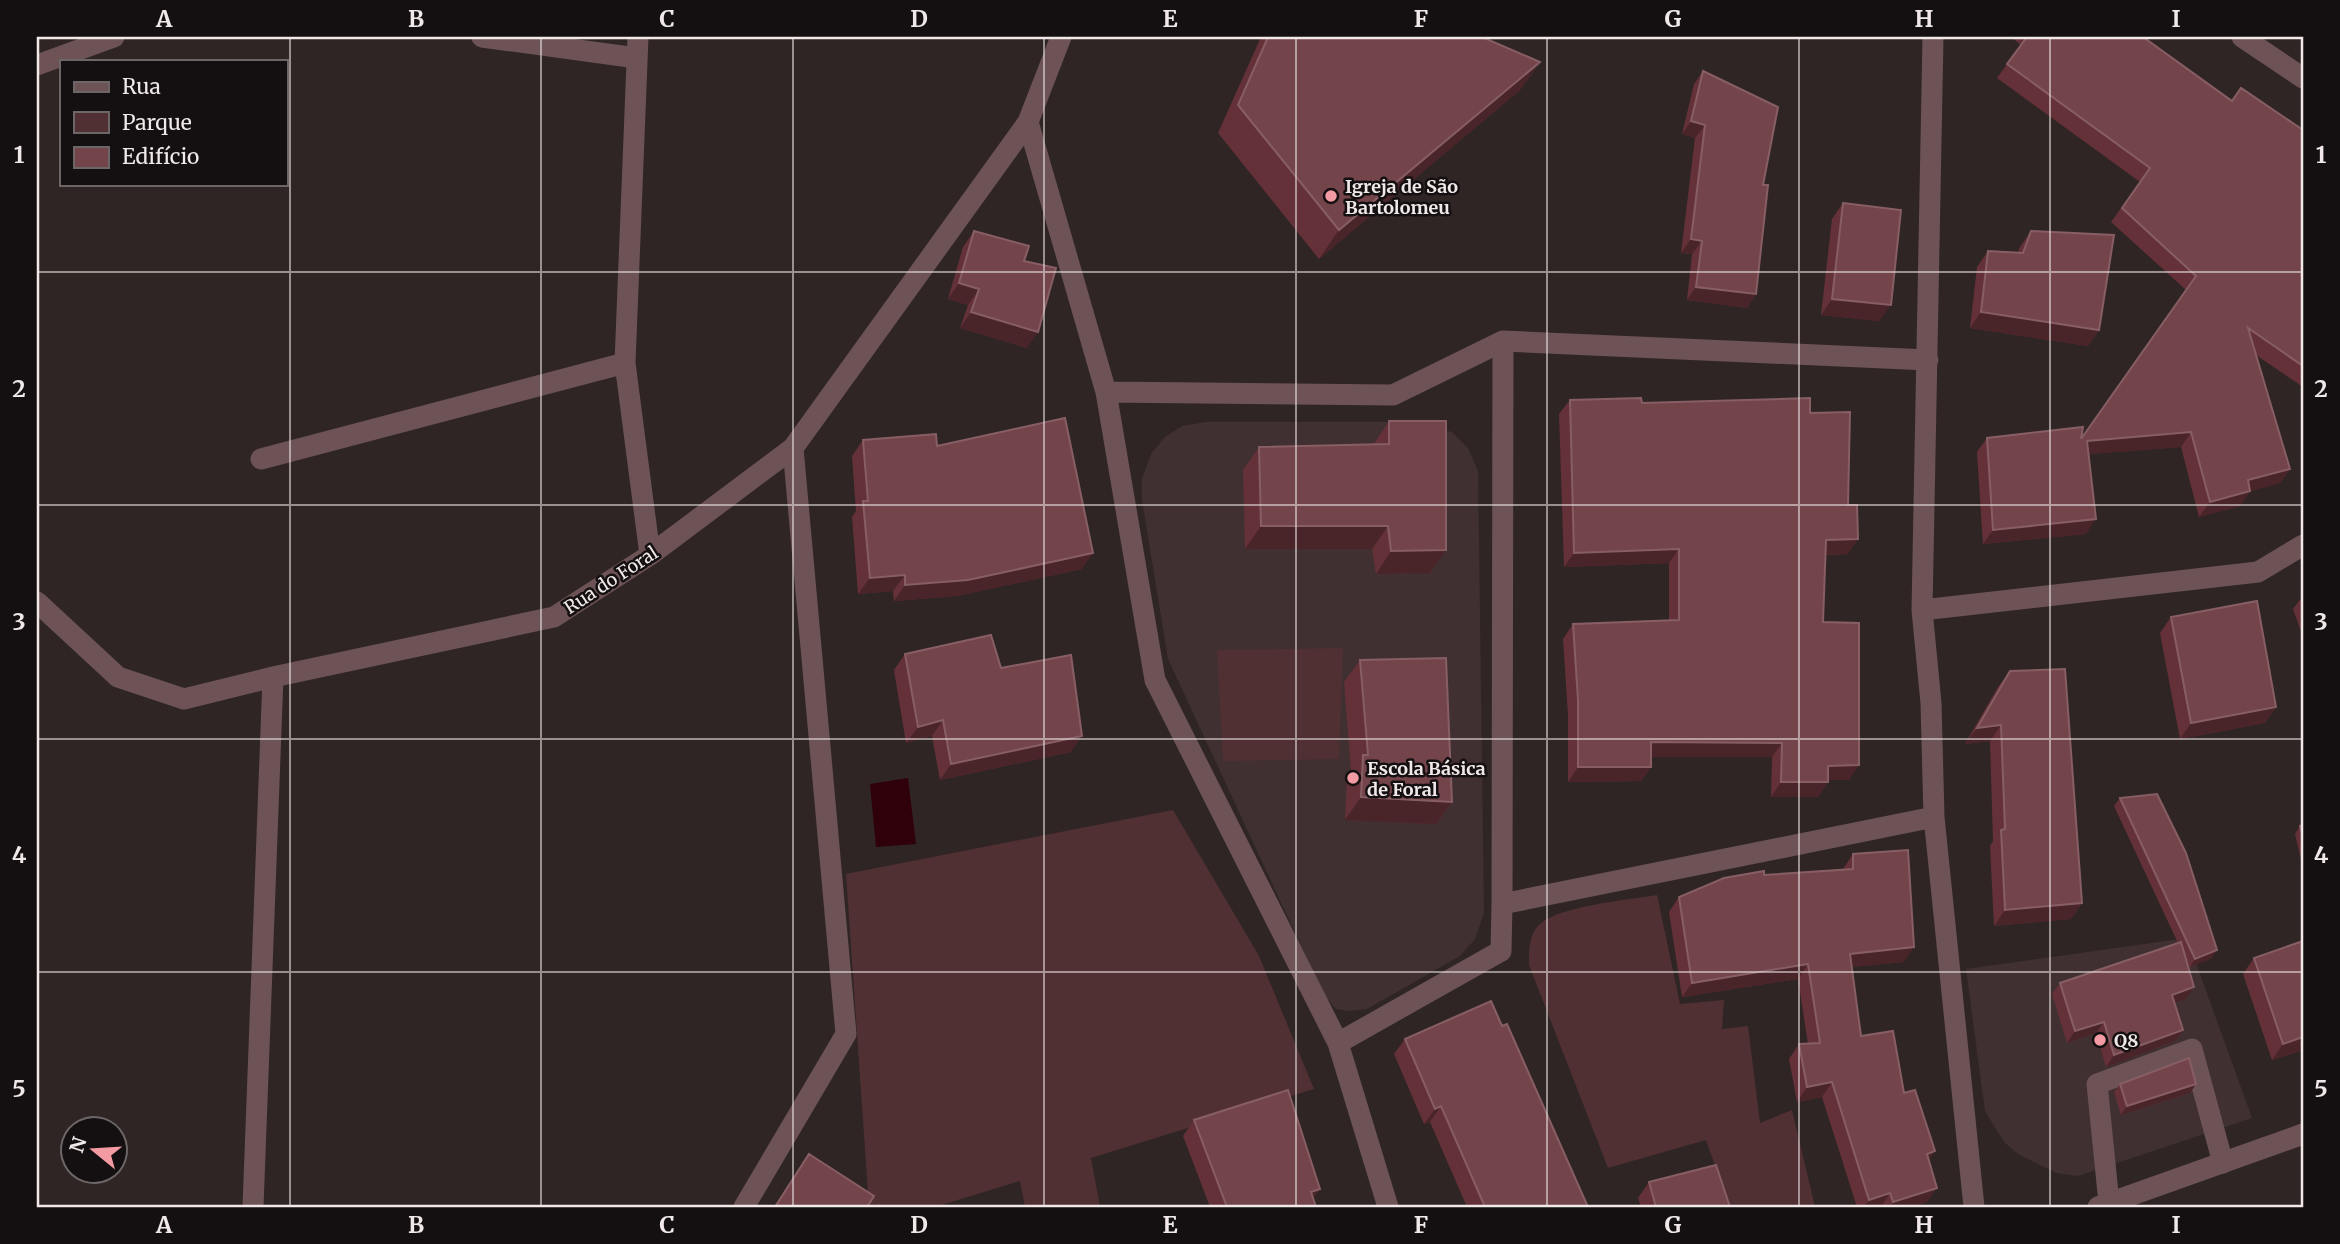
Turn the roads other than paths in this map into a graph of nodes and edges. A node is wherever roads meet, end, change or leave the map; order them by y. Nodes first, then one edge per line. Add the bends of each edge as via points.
1 (114, 37) edge
2 (482, 37) edge
3 (1061, 37) edge
4 (1933, 37) edge
5 (2242, 37) edge
6 (637, 47) edge
7 (37, 65) edge
8 (2303, 78) edge
9 (1028, 122) junction
10 (1503, 341) junction
11 (1928, 360) junction
12 (625, 363) junction
13 (1106, 392) junction
14 (793, 448) junction
15 (261, 459) dead end
16 (2303, 545) edge
17 (650, 555) junction
18 (37, 601) edge
19 (1922, 610) junction
20 (273, 677) junction
21 (1934, 817) junction
22 (1502, 904) junction
23 (1338, 1043) junction
24 (2303, 1134) edge
25 (2224, 1163) junction
26 (2104, 1205) edge
27 (253, 1207) edge
28 (744, 1207) edge
29 (1388, 1207) edge
30 (1974, 1207) edge

1 - 7 street
2 - 6 street
3 - 9 street, Rua do Foral
4 - 11 street
5 - 8 street
6 - 12 street
9 - 13 street
9 - 14 street, Rua do Foral
10 - 11 street
10 - 13 street via 1393,395
10 - 22 street
11 - 19 street
12 - 15 street
12 - 17 street
13 - 23 street via 1155,680
14 - 17 street, Rua do Foral
14 - 28 street via 846,1034
16 - 19 street via 2258,572
17 - 20 street, Rua do Foral via 554,617
18 - 20 street, Rua do Foral via 118,677 184,699
19 - 21 street via 1931,703
20 - 27 street
21 - 22 street
21 - 30 street
22 - 23 street via 1501,951
23 - 29 street
24 - 25 street
25 - 26 street
25 - 26 street via 2192,1049 2097,1084

